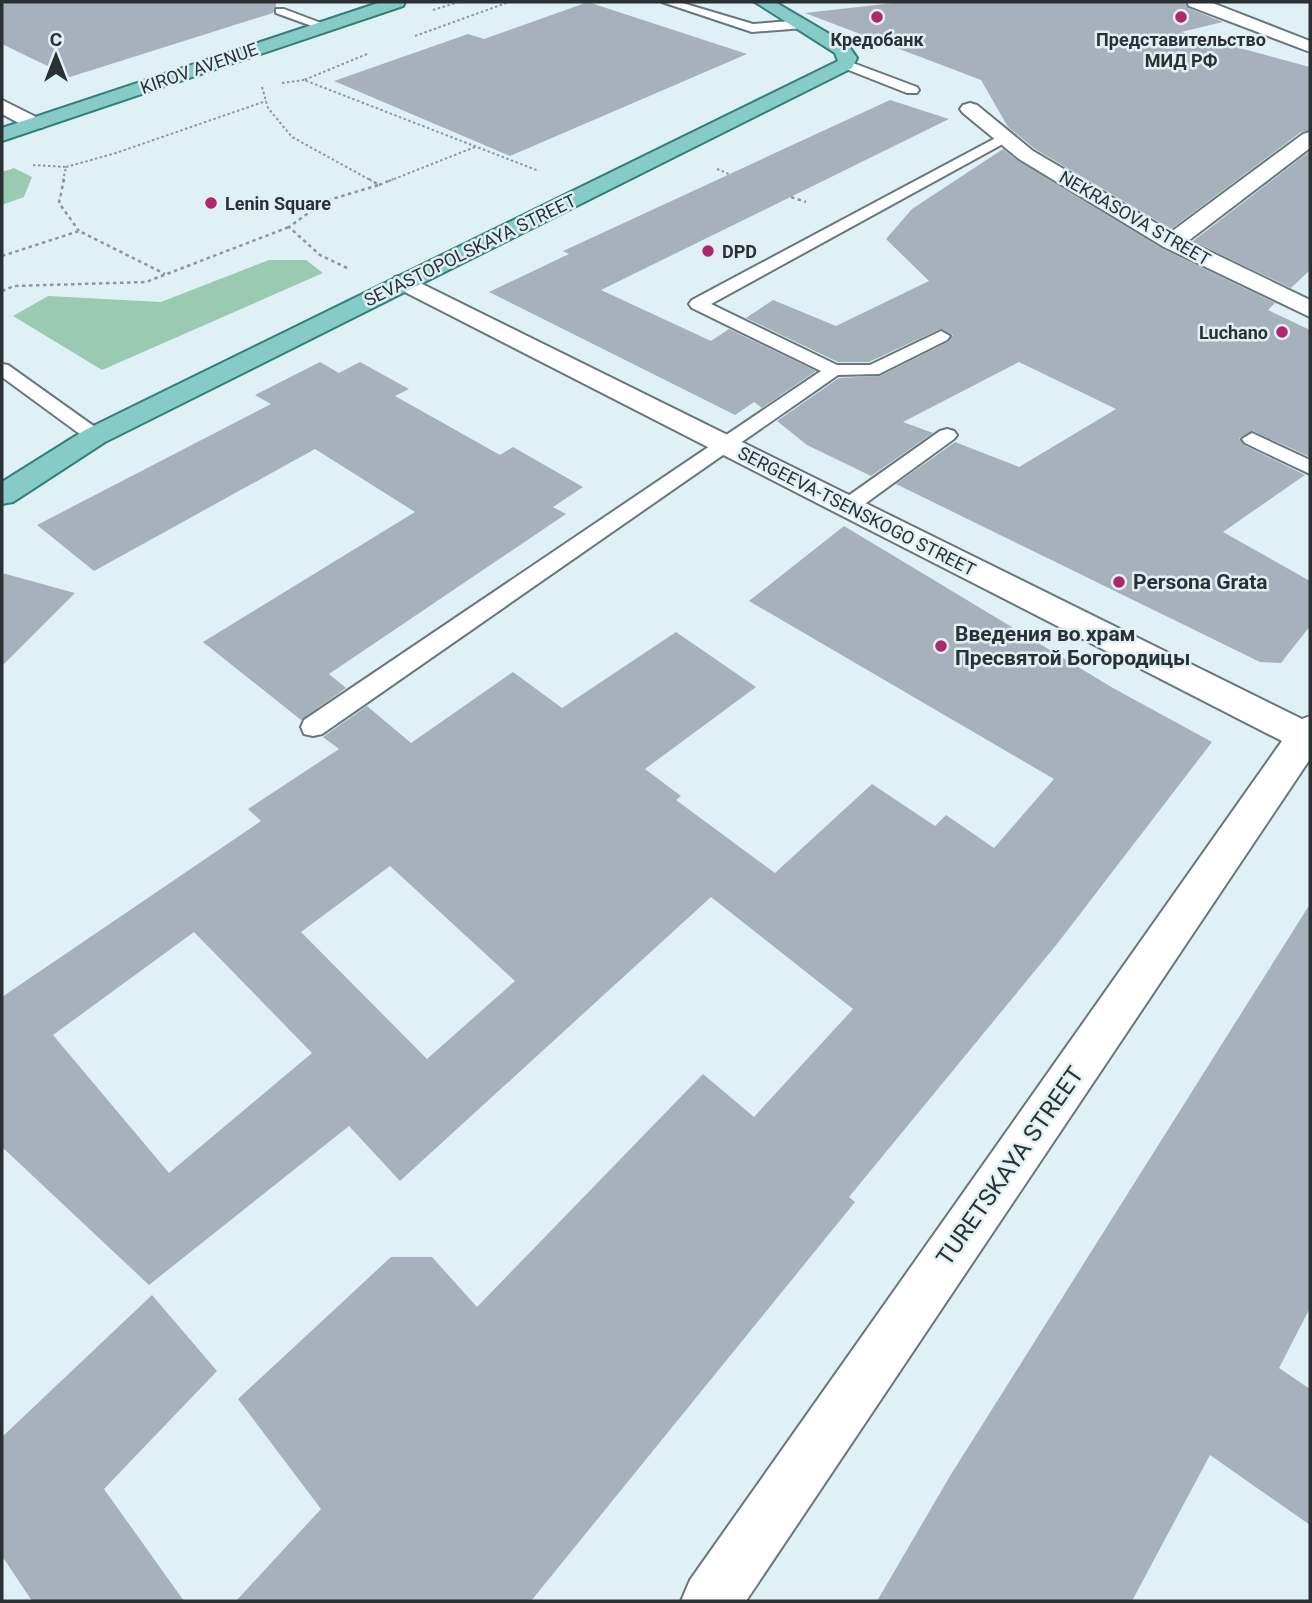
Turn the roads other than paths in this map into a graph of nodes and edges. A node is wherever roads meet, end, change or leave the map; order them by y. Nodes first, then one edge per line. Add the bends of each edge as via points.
1 (397, 2) edge
2 (668, 2) edge
3 (763, 2) edge
4 (1195, 2) edge
5 (280, 11) dead end
6 (804, 24) junction
7 (323, 26) junction
8 (1310, 47) edge
9 (845, 64) junction
10 (912, 90) dead end
11 (2, 106) edge
12 (970, 109) dead end
13 (35, 124) junction
14 (2, 135) edge
15 (1005, 137) junction
16 (1310, 138) edge
17 (1172, 242) junction
18 (404, 282) junction
19 (1310, 310) edge
20 (941, 336) dead end
21 (2, 369) edge
22 (834, 370) junction
23 (947, 435) dead end
24 (94, 436) junction
25 (1252, 439) dead end
26 (726, 444) junction
27 (1310, 468) edge
28 (2, 495) edge
29 (848, 506) junction
30 (313, 727) dead end
31 (1309, 735) edge
32 (710, 1601) edge

1 - 7 main road, KIROV AVENUE
2 - 6 lane via 751,28
3 - 6 main road
4 - 8 street
5 - 7 lane
6 - 9 main road via 842,49 848,58
7 - 13 main road, KIROV AVENUE
9 - 10 lane
9 - 18 main road, SEVASTOPOLSKAYA STREET
11 - 13 street
12 - 15 street, NEKRASOVA STREET
13 - 14 main road, KIROV AVENUE
15 - 17 street, NEKRASOVA STREET via 1026,155
15 - 22 lane via 698,304
16 - 17 street
17 - 19 street, NEKRASOVA STREET
18 - 24 main road, SEVASTOPOLSKAYA STREET
18 - 26 street, SERGEEVA-TSENSKOGO STREET
20 - 22 lane via 873,370
21 - 24 lane
22 - 26 lane
23 - 29 lane
24 - 28 main road, SEVASTOPOLSKAYA STREET
25 - 27 lane
26 - 29 street, SERGEEVA-TSENSKOGO STREET
26 - 30 lane
29 - 31 street, SERGEEVA-TSENSKOGO STREET
31 - 32 street, TURETSKAYA STREET

